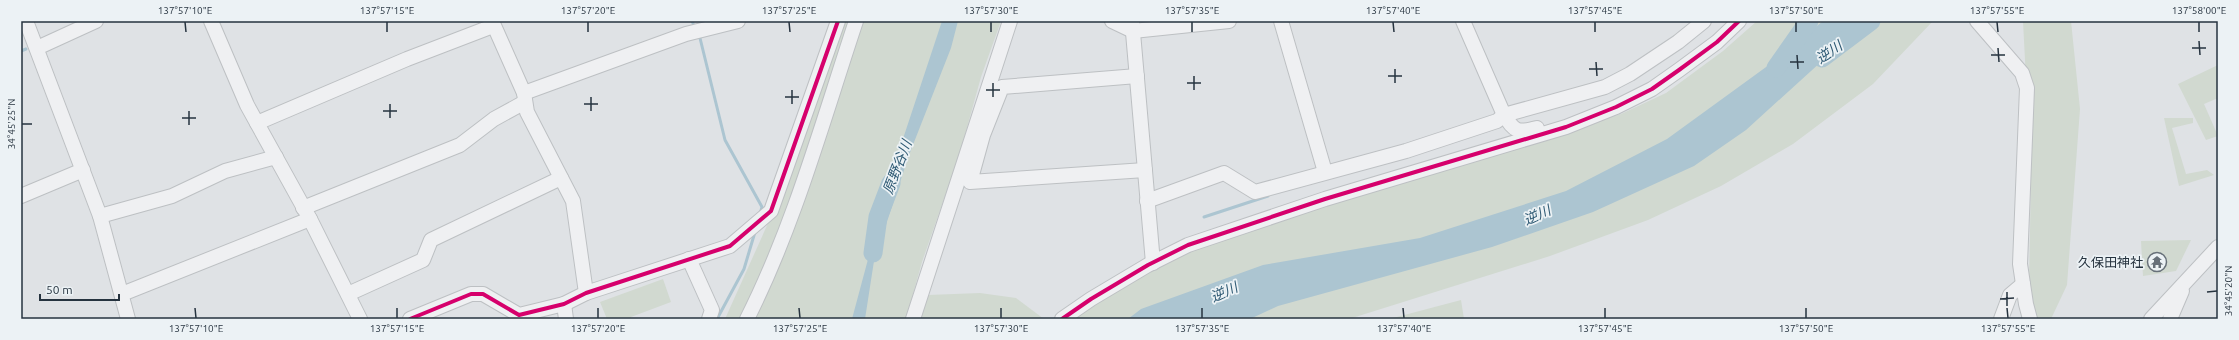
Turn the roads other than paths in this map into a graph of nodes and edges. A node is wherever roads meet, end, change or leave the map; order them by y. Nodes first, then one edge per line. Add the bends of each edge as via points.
1 (26, 21) edge
2 (96, 21) edge
3 (211, 21) edge
4 (738, 21) edge
5 (838, 21) edge
6 (856, 21) edge
7 (1010, 21) edge
8 (1112, 21) edge
9 (1229, 21) edge
10 (1281, 21) edge
11 (1463, 21) edge
12 (1739, 21) edge
13 (1977, 21) edge
14 (492, 24) edge
15 (715, 24) edge
16 (1697, 24) edge
17 (1132, 26) edge
18 (37, 48) junction
19 (1137, 76) junction
20 (524, 97) junction
21 (1604, 112) junction
22 (1504, 115) junction
23 (257, 123) junction
24 (276, 157) junction
25 (83, 170) junction
26 (1145, 170) junction
27 (1325, 172) junction
28 (561, 178) junction
29 (21, 196) edge
30 (1147, 201) junction
31 (306, 213) junction
32 (100, 216) junction
33 (2218, 247) edge
34 (689, 259) junction
35 (1153, 263) junction
36 (2186, 283) junction
37 (2023, 284) junction
38 (586, 293) junction
39 (122, 294) junction
40 (348, 294) junction
41 (564, 304) junction
42 (128, 319) edge
43 (360, 319) edge
44 (410, 319) edge
45 (566, 319) edge
46 (709, 319) edge
47 (747, 319) edge
48 (913, 319) edge
49 (1062, 319) edge
50 (2001, 319) edge
51 (2030, 319) edge
52 (2151, 319) edge
53 (2170, 319) edge

1 - 18 street
2 - 18 street
3 - 23 street
4 - 15 street
5 - 34 street via 771,212 730,246
6 - 47 street via 784,234 762,290
7 - 48 street
8 - 17 street
9 - 17 street
10 - 27 street
11 - 22 street
12 - 21 street via 1717,42 1663,81
13 - 37 street via 2022,73 2026,88 2020,264
14 - 20 street
14 - 23 street
15 - 20 street
16 - 22 street via 1630,74 1605,87
17 - 19 street
18 - 25 street
19 - 26 street
19 - 26 street via 1002,87 983,135 970,182
20 - 28 street via 527,112
20 - 31 street via 460,145
21 - 22 street via 1521,132 1513,129
21 - 35 street via 1566,127 1253,222 1188,245
22 - 27 street via 1497,121 1441,140
23 - 24 street
24 - 31 street
24 - 32 street via 226,171 172,196
25 - 29 street
25 - 32 street
26 - 30 street
27 - 30 street via 1255,192 1224,173
28 - 38 street via 573,202
28 - 40 street via 430,240 423,260
30 - 35 street
31 - 39 street
31 - 40 street
32 - 39 street
33 - 36 street
34 - 38 street
34 - 46 street via 712,310
35 - 49 street
36 - 52 street
36 - 53 street
37 - 50 street via 2010,295
37 - 51 street
38 - 41 street
39 - 42 street
40 - 43 street
41 - 44 street via 519,314 483,294 470,294
41 - 45 street

